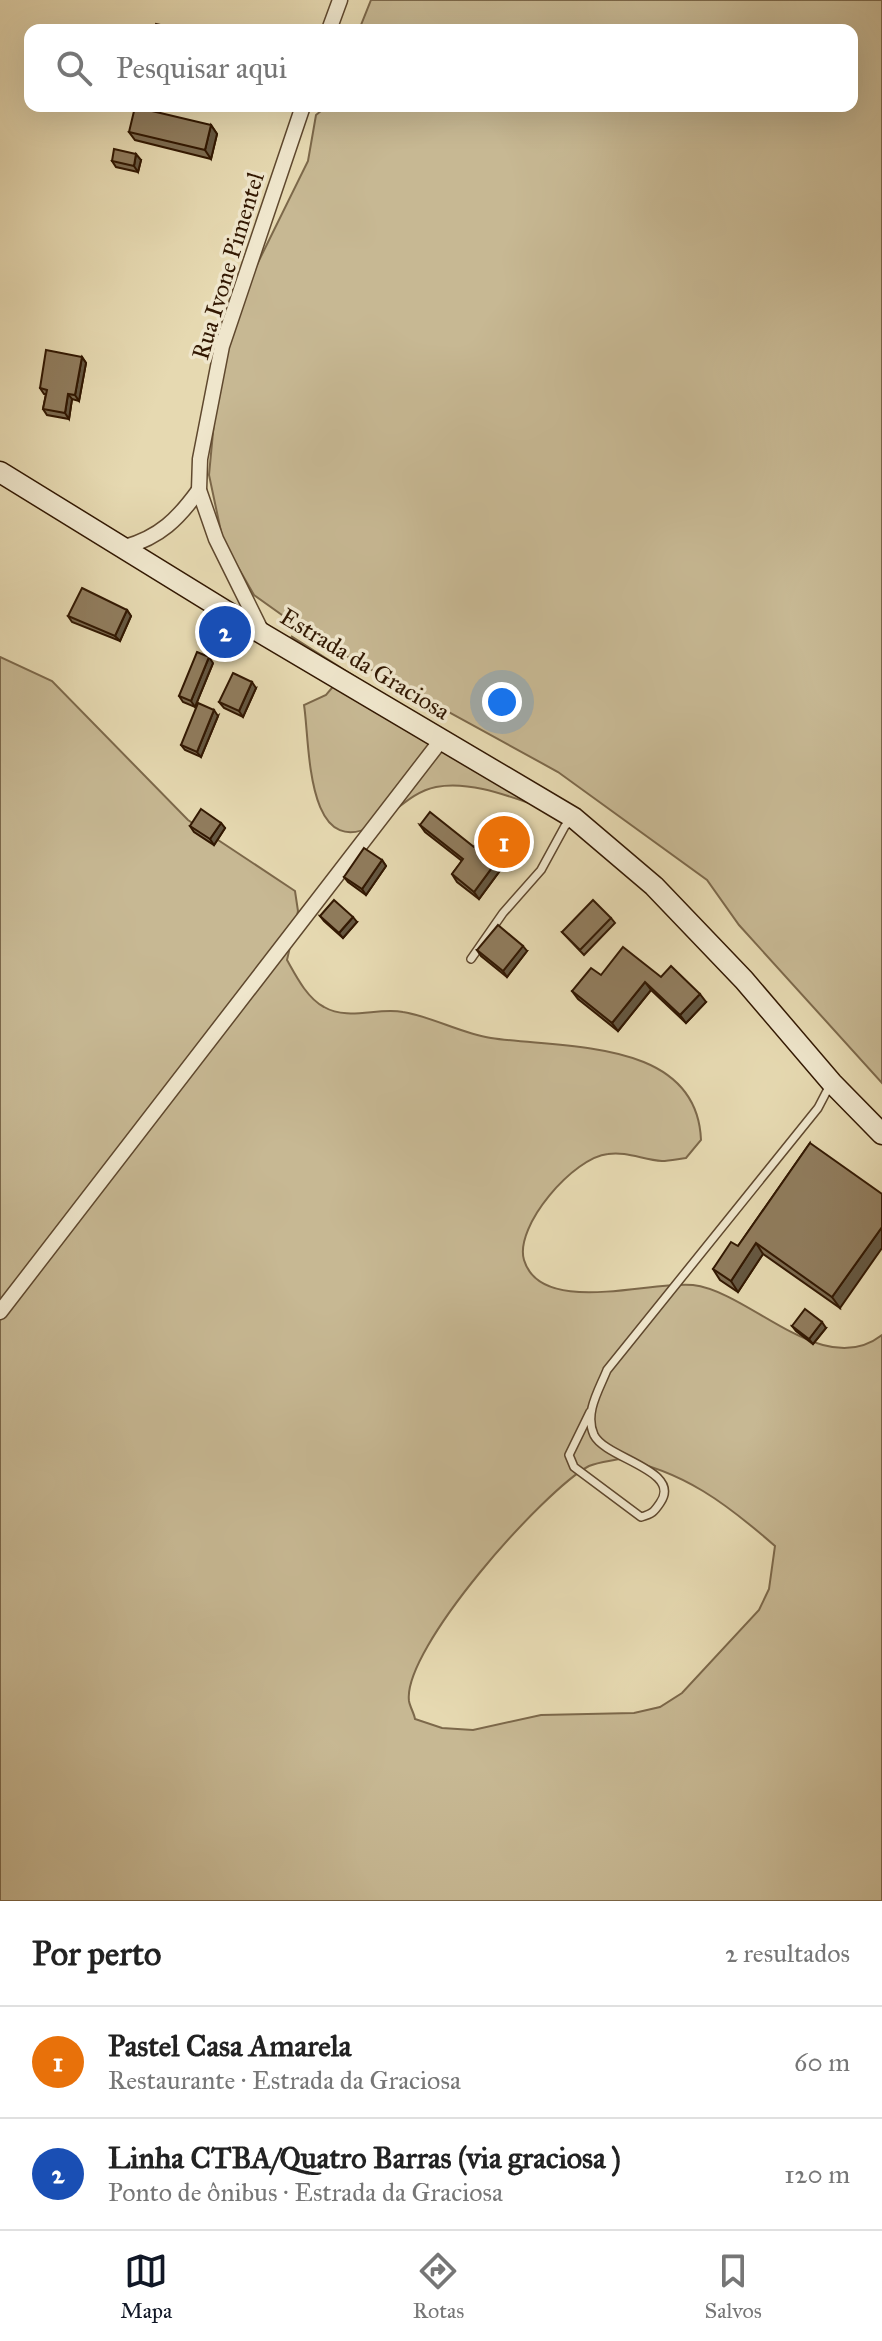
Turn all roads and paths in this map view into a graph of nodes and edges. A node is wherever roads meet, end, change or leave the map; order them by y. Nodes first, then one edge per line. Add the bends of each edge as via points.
1 (340, 0) edge
2 (331, 24) edge
3 (301, 112) edge
4 (0, 472) edge
5 (199, 490) junction
6 (125, 547) junction
7 (263, 634) junction
8 (442, 739) junction
9 (574, 818) junction
10 (471, 959) dead end
11 (832, 1083) junction
12 (882, 1134) edge
13 (0, 1312) edge
14 (590, 1412) junction

1 - 2 street
3 - 5 street, Rua Ivone Pimentel via 222,346
4 - 6 main road, Estrada da Graciosa
5 - 6 street via 167,529
5 - 7 street, Rua Ivone Pimentel via 216,539
6 - 7 main road, Estrada da Graciosa
7 - 8 main road, Estrada da Graciosa
8 - 9 main road, Estrada da Graciosa
8 - 13 street
9 - 10 lane via 541,870
9 - 11 main road, Estrada da Graciosa via 654,886
11 - 12 main road, Estrada da Graciosa
11 - 14 lane via 818,1108 607,1370
14 - 14 lane via 569,1455 574,1467 641,1517 653,1513 664,1498 664,1485 656,1474 609,1450 595,1436

